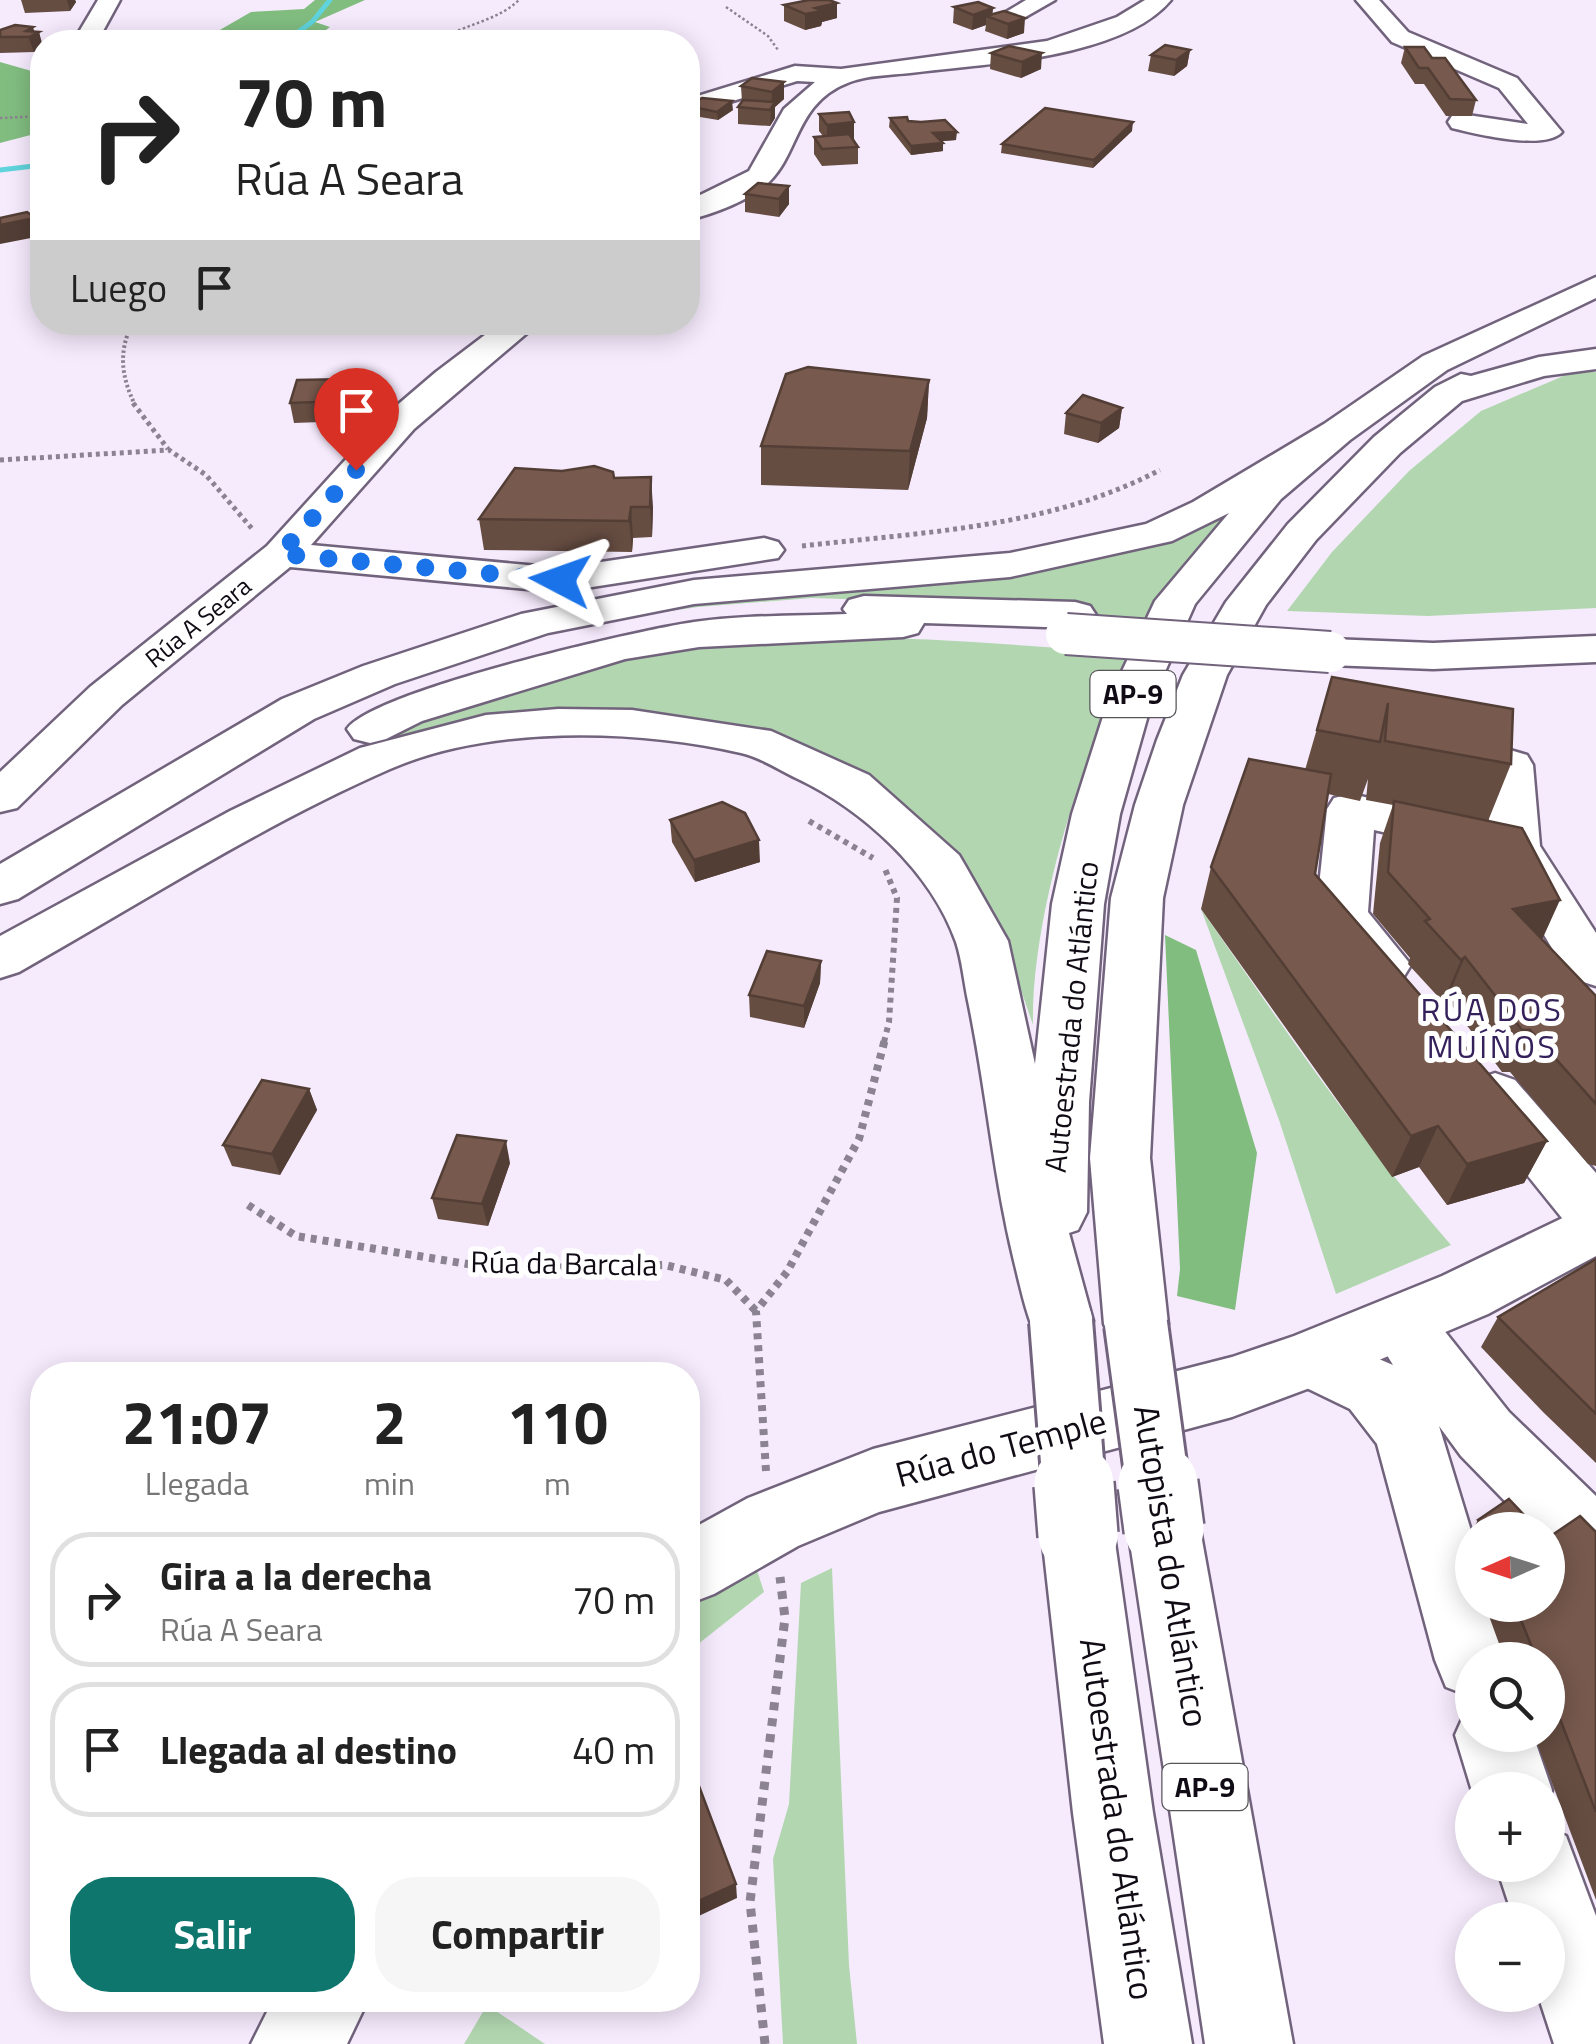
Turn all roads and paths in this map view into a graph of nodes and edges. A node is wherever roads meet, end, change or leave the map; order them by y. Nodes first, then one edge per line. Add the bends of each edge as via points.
1 (109, 0) edge
2 (519, 0) edge
3 (1044, 0) edge
4 (1160, 0) edge
5 (1367, 0) edge
6 (726, 7) dead end
7 (1012, 15) edge
8 (92, 30) edge
9 (454, 30) edge
10 (795, 73) junction
11 (842, 76) junction
12 (700, 103) edge
13 (30, 117) edge
14 (0, 118) edge
15 (1461, 122) edge
16 (700, 206) edge
17 (1596, 286) edge
18 (1596, 310) edge
19 (125, 335) edge
20 (508, 335) edge
21 (1596, 360) edge
22 (1447, 394) junction
23 (1337, 432) junction
24 (169, 450) junction
25 (0, 460) edge
26 (1160, 470) dead end
27 (764, 550) joint
28 (280, 554) junction
29 (1071, 625) junction
30 (1596, 628) edge
31 (1334, 641) junction
32 (1596, 648) edge
33 (1510, 765) edge
34 (0, 797) edge
35 (808, 821) dead end
36 (1516, 846) junction
37 (0, 887) edge
38 (0, 911) edge
39 (0, 945) edge
40 (0, 960) edge
41 (1596, 967) edge
42 (1418, 1005) edge
43 (1469, 1065) edge
44 (248, 1205) dead end
45 (1596, 1215) edge
46 (1596, 1226) edge
47 (756, 1311) junction
48 (1062, 1322) junction
49 (1136, 1324) joint
50 (1400, 1324) junction
51 (1311, 1359) junction
52 (1407, 1431) junction
53 (1485, 1434) junction
54 (774, 1522) junction
55 (1596, 1545) edge
56 (700, 1562) edge
57 (1467, 1642) edge
58 (1544, 1882) edge
59 (317, 2012) edge
60 (1596, 2039) edge
61 (294, 2044) edge
62 (765, 2044) edge
63 (1148, 2044) edge
64 (1249, 2044) edge

1 - 8 main road
2 - 9 path via 504,14
3 - 7 main road
4 - 11 main road via 1079,39
5 - 15 main road via 1400,37 1508,83 1550,132
6 - 10 path via 768,36
10 - 11 main road
10 - 12 main road
11 - 16 main road via 793,115 760,176
13 - 14 path
17 - 23 main road, Autoestrada do Atlántico / AP-9 via 1435,363
18 - 22 main road, Autoestrada do Atlántico / AP-9
19 - 24 path via 129,395 147,429
20 - 28 main road, Rúa A Seara via 402,420
21 - 22 main road via 1530,367
22 - 49 main road, Autoestrada do Atlántico / AP-9 via 1344,485 1248,602 1205,675 1175,756 1136,898 1120,1158
23 - 37 main road via 1158,533 1010,565 694,592 607,607 395,670 298,709
23 - 48 main road, Autoestrada do Atlántico / AP-9 via 1268,491 1176,602 1130,701 1078,904 1055,1196
24 - 25 path
24 - 28 path via 213,480 264,544
26 - 27 path via 1129,490 1044,512
27 - 28 main road via 560,580
28 - 34 main road, Rúa A Seara via 106,696
29 - 31 main road, bridge
29 - 38 main road via 910,608 687,618 428,678 206,782
29 - 39 main road via 901,624 699,634 529,672 406,711 270,780
30 - 31 main road
31 - 32 main road via 1433,656
33 - 36 main road
35 - 47 path via 883,864 897,898 889,1022 859,1139 787,1272
36 - 41 main road
36 - 42 main road via 1351,808 1342,915
40 - 48 main road via 247,822 376,758 432,741 558,723 632,724 755,741 852,786 941,867 982,941 1028,1196
43 - 45 main road
44 - 47 path, Rúa da Barcala via 296,1236 498,1269 665,1265 726,1280
46 - 50 main road, Rúa do Temple
47 - 54 path
48 - 63 main road, Autoestrada do Atlántico / AP-9, bridge via 1078,1535
49 - 64 main road, Autopista do Atlántico / AP-9, bridge
50 - 51 main road, Rúa do Temple
50 - 53 main road
51 - 52 main road via 1374,1388
51 - 54 main road, Rúa do Temple via 1232,1387 874,1481
52 - 53 main road
52 - 57 main road
53 - 55 main road
54 - 56 main road, Rúa do Temple
54 - 62 path via 785,1618 750,1902
58 - 60 main road
59 - 61 main road

